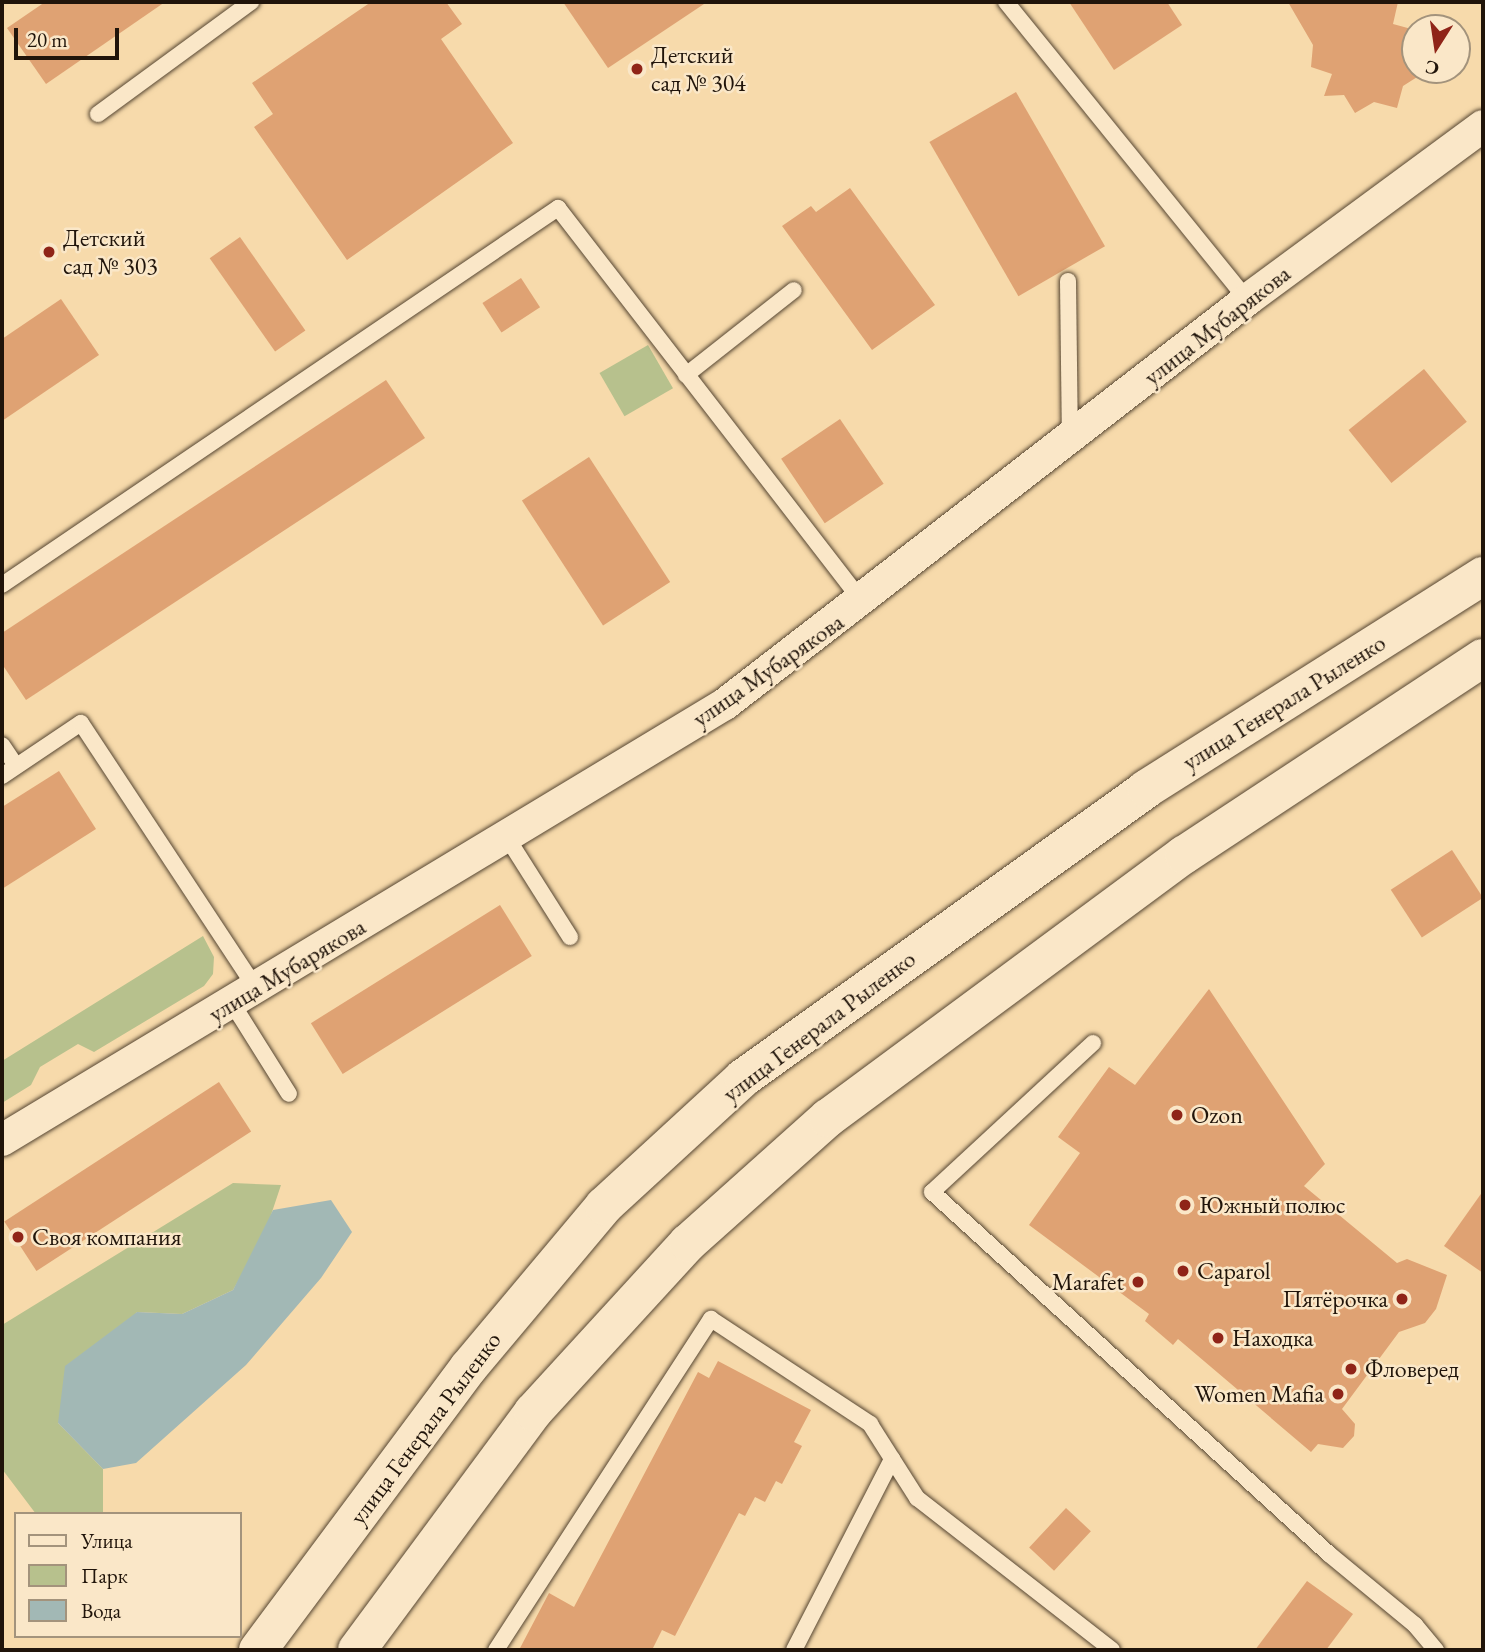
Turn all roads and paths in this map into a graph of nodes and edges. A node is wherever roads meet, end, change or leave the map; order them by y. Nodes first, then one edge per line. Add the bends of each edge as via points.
1 (251, 2) edge
2 (1006, 2) edge
3 (98, 114) dead end
4 (1483, 126) edge
5 (1068, 281) dead end
6 (794, 290) dead end
7 (1247, 300) junction
8 (686, 375) junction
9 (1070, 440) junction
10 (1483, 576) edge
11 (2, 585) edge
12 (863, 602) junction
13 (1483, 658) edge
14 (2, 745) edge
15 (16, 766) junction
16 (2, 776) edge
17 (508, 839) junction
18 (570, 937) dead end
19 (244, 995) junction
20 (1093, 1043) dead end
21 (289, 1094) dead end
22 (2, 1140) edge
23 (892, 1459) junction
24 (258, 1650) edge
25 (357, 1650) edge
26 (496, 1650) edge
27 (794, 1650) edge
28 (1112, 1650) edge
29 (1436, 1650) edge

1 - 3 lane
2 - 7 lane
4 - 7 street, улица Мубарякова
5 - 9 lane
6 - 8 lane
7 - 9 street, улица Мубарякова
8 - 11 lane via 558,208
8 - 12 lane
9 - 12 street, улица Мубарякова
10 - 24 main road, улица Генерала Рыленко via 1146,789 743,1077 604,1206 469,1367
12 - 17 street, улица Мубарякова via 725,704
13 - 25 main road via 1184,856 808,1136 688,1243 533,1412
14 - 15 lane
15 - 16 lane
15 - 19 lane via 81,723
17 - 18 lane
17 - 19 street, улица Мубарякова
19 - 21 lane
19 - 22 street, улица Мубарякова
20 - 29 lane via 932,1192 1329,1554 1415,1625
23 - 26 lane via 870,1424 711,1320
23 - 27 lane
23 - 28 lane via 917,1498

